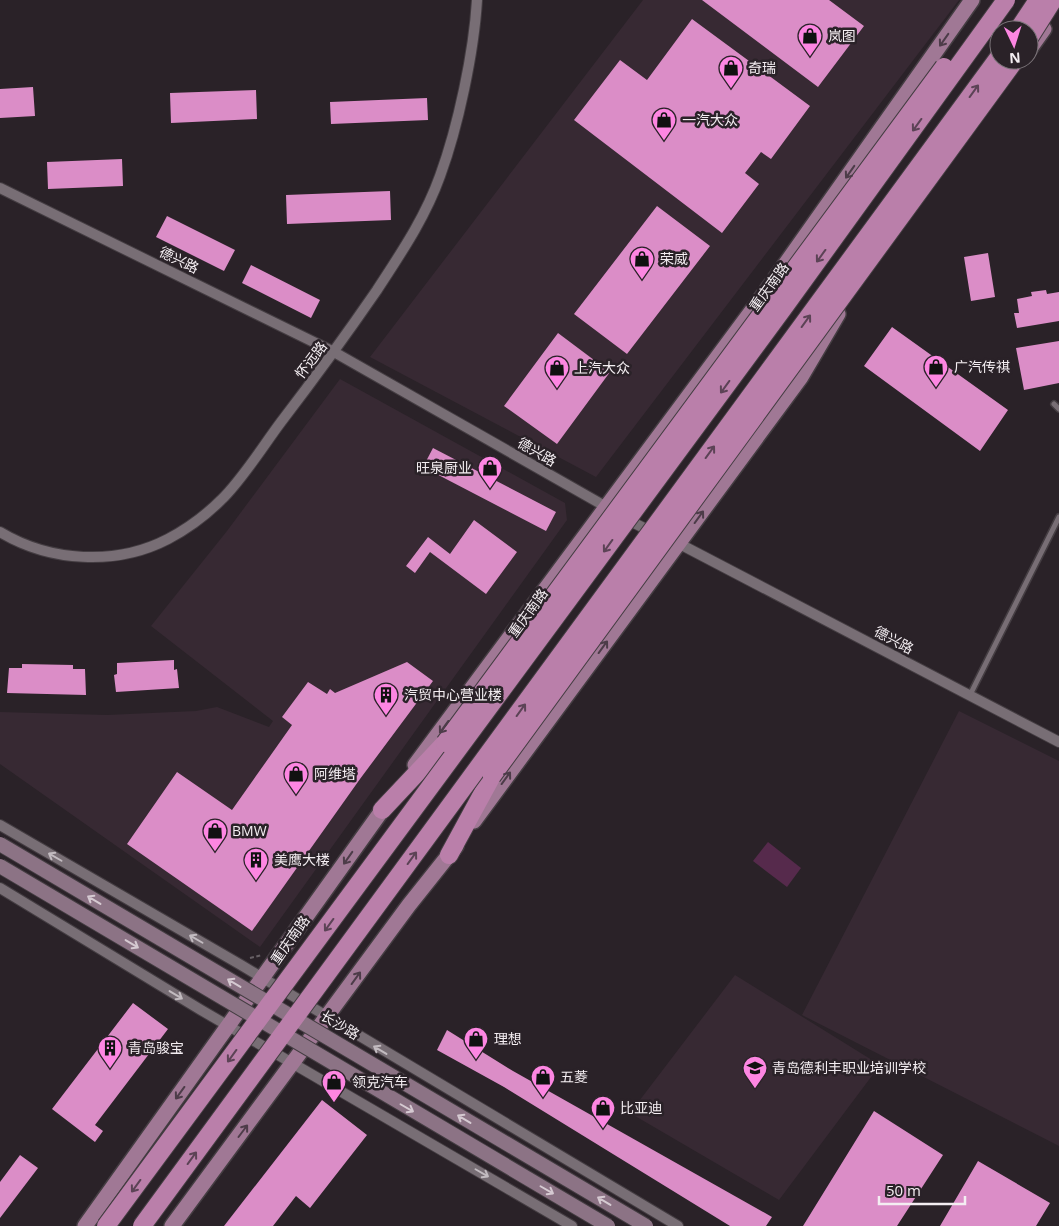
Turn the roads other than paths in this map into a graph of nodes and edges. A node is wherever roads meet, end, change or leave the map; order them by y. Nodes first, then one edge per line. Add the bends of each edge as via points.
1 (477, 0) edge
2 (972, 0) edge
3 (994, 0) edge
4 (1006, 0) edge
5 (1038, 0) edge
6 (1053, 0) edge
7 (1059, 6) edge
8 (1025, 20) edge
9 (1039, 22) edge
10 (1039, 35) edge
11 (989, 70) edge
12 (1008, 70) edge
13 (1015, 70) edge
14 (0, 188) edge
15 (334, 352) junction
16 (1054, 404) dead end
17 (1059, 409) edge
18 (606, 507) junction
19 (1059, 517) edge
20 (0, 532) edge
21 (680, 544) junction
22 (970, 695) junction
23 (1059, 742) edge
24 (382, 810) junction
25 (0, 825) edge
26 (0, 844) edge
27 (449, 856) junction
28 (0, 866) edge
29 (0, 888) edge
30 (262, 978) junction
31 (328, 1018) junction
32 (228, 1025) junction
33 (293, 1063) junction
34 (85, 1226) edge
35 (106, 1226) edge
36 (142, 1226) edge
37 (172, 1226) edge
38 (572, 1226) edge
39 (608, 1226) edge
40 (646, 1226) edge
41 (678, 1226) edge

1 - 15 street, 怀远路 via 455,124 440,176 416,231
2 -> 18 main road, 重庆南路 via 765,293
3 - 24 highway, bridge via 446,743
4 -> 35 highway, bridge
5 - 8 highway, bridge
6 - 9 highway, bridge
7 - 10 main road
36 -> 11 highway, bridge
12 - 27 highway, bridge via 492,776
21 -> 13 main road via 801,377 853,288
14 - 15 street, 德兴路
15 - 18 street, 德兴路
15 - 20 street, 怀远路 via 222,499 167,540 129,554 79,558 43,552
16 - 17 lane
18 - 21 street, 德兴路 via 633,524
18 -> 24 main road, 重庆南路
19 - 22 lane
21 - 22 street, 德兴路
27 -> 21 main road
22 - 23 street, 德兴路
24 -> 30 main road, 重庆南路
30 -> 25 street, 长沙路
40 -> 26 main road, 长沙路, bridge
31 -> 27 main road via 409,905
28 -> 39 main road, bridge
29 -> 32 street
30 - 31 street, 长沙路
30 - 32 main road, 重庆南路
31 - 33 main road
41 -> 31 street, 长沙路
32 - 33 street
32 -> 34 main road, 重庆南路
37 -> 33 main road
33 -> 38 street

